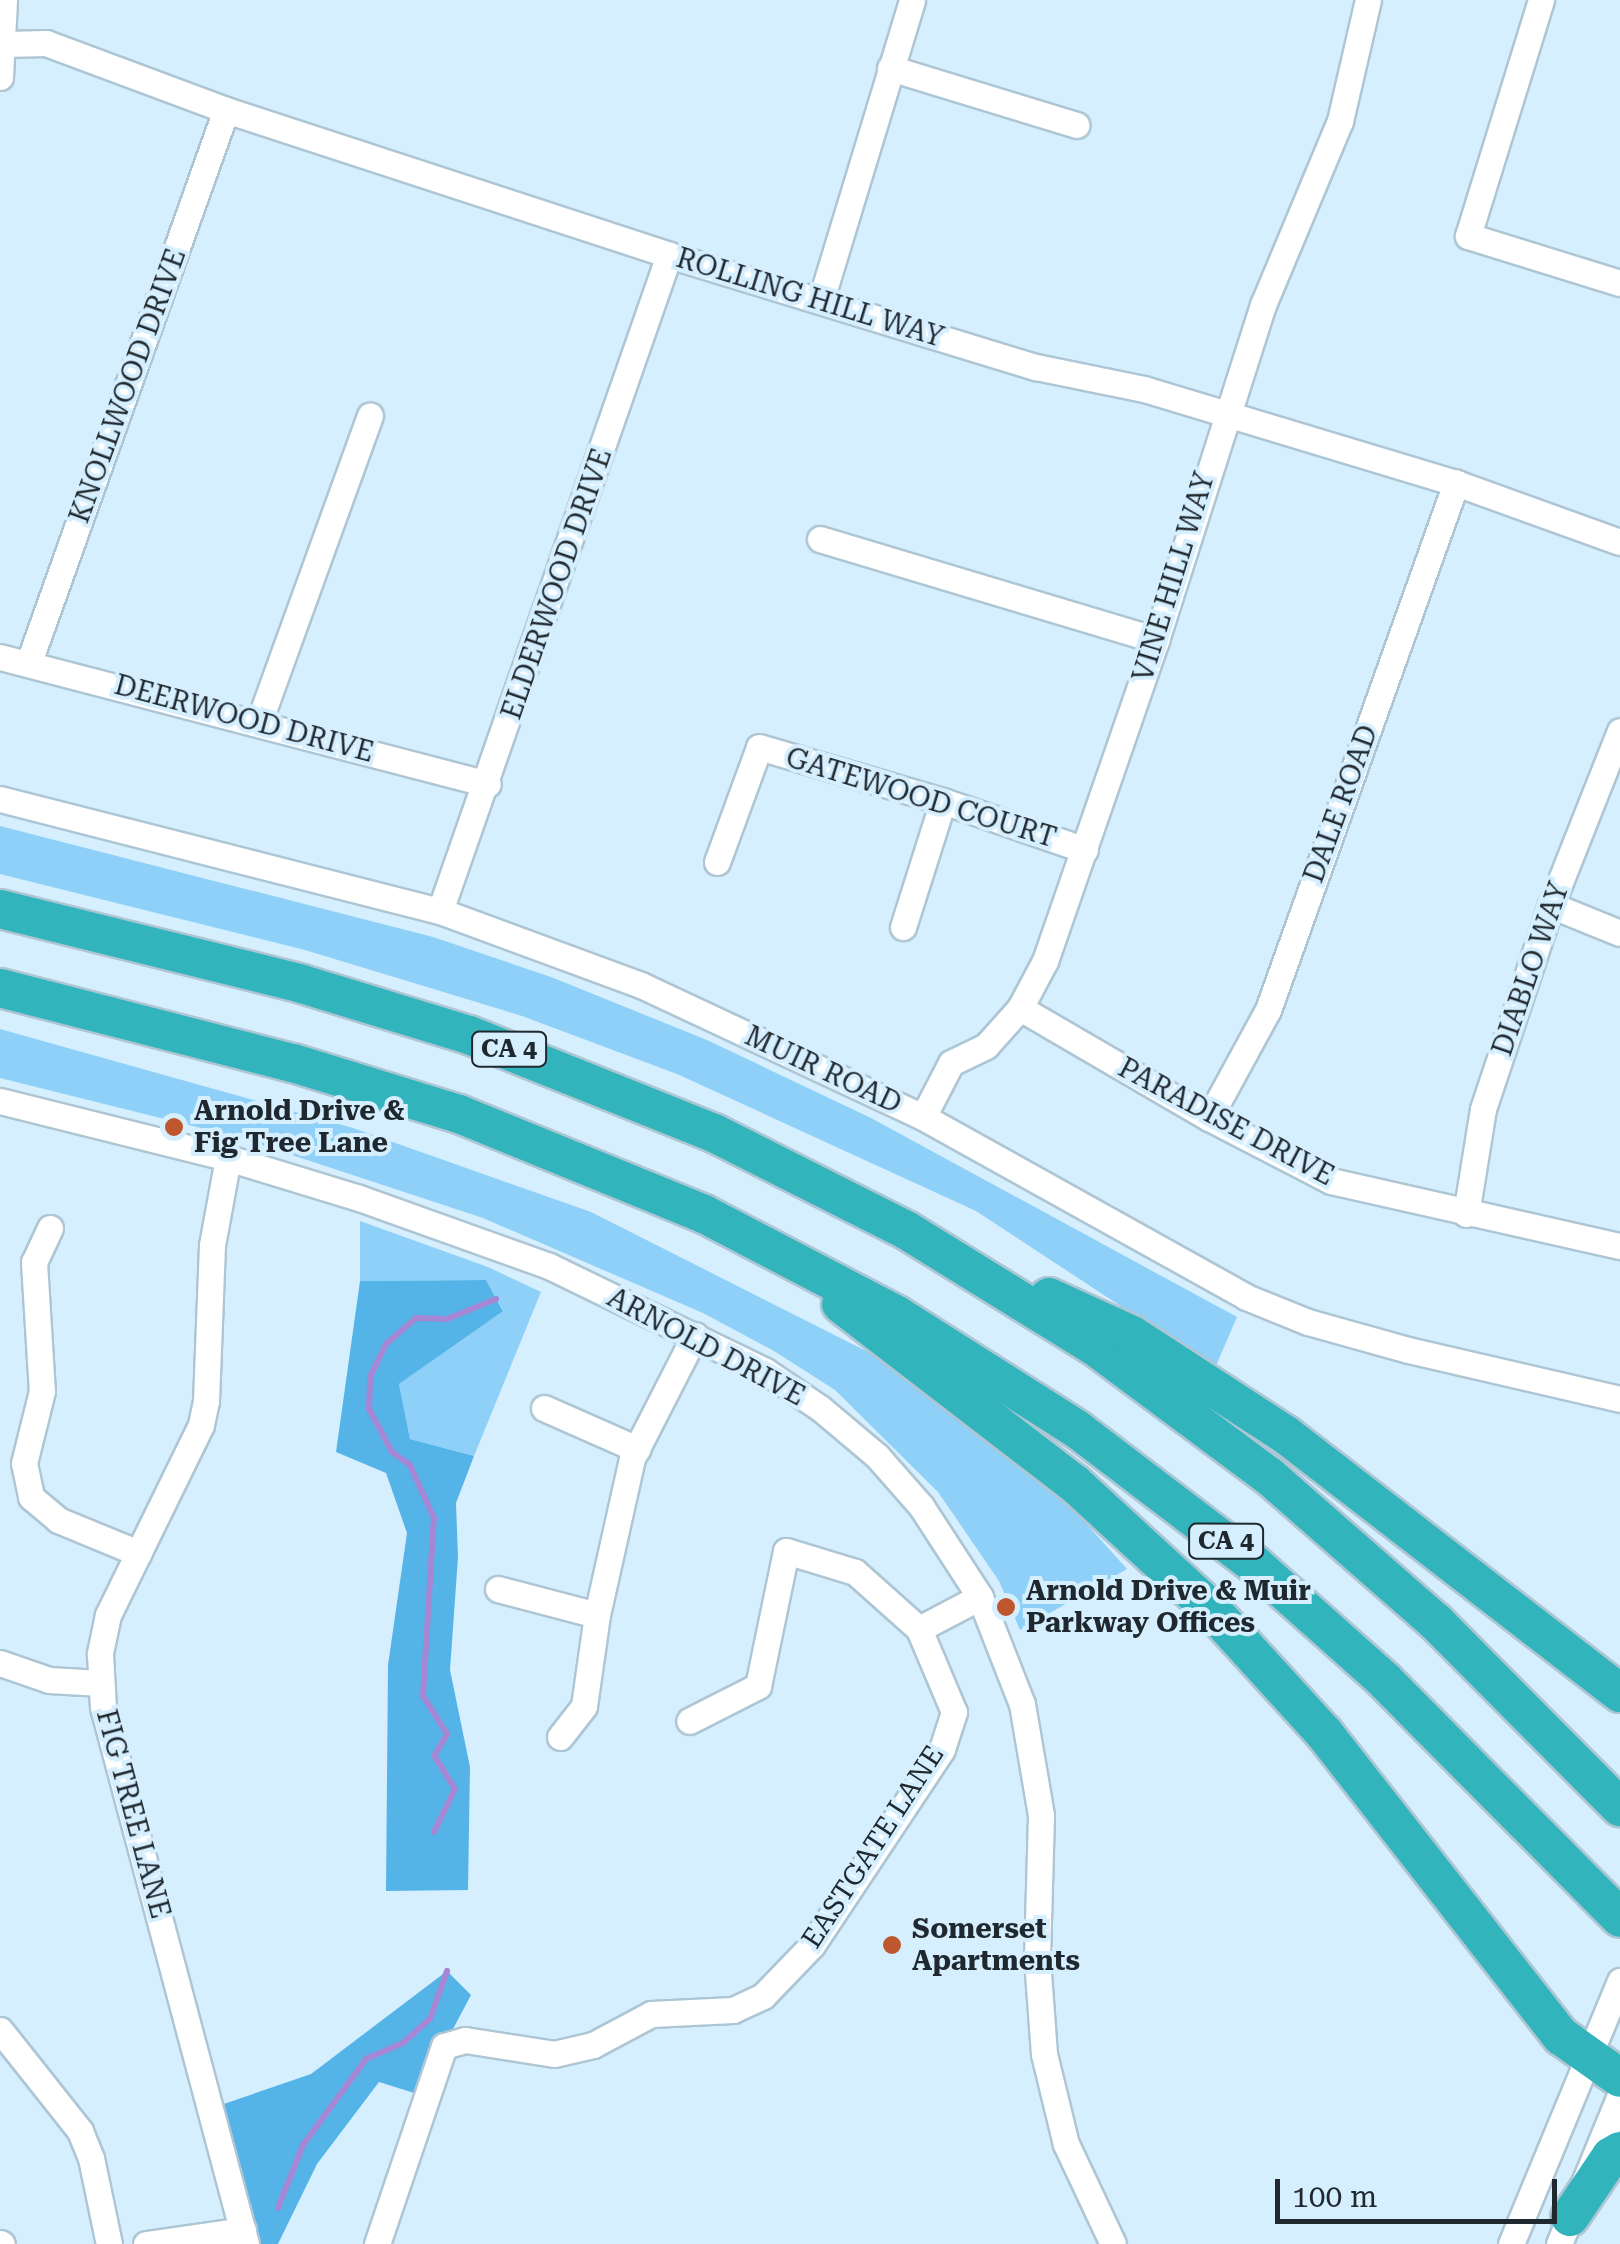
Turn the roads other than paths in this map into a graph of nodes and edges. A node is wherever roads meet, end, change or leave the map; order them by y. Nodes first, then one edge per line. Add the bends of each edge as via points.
1 (4, 0) edge
2 (912, 0) edge
3 (1368, 0) edge
4 (1541, 0) edge
5 (5, 44) junction
6 (890, 68) junction
7 (0, 77) edge
8 (226, 110) junction
9 (1076, 125) dead end
10 (670, 256) junction
11 (1620, 284) edge
12 (821, 300) junction
13 (1224, 415) junction
14 (370, 416) dead end
15 (1456, 483) junction
16 (820, 539) dead end
17 (1620, 542) edge
18 (1156, 640) junction
19 (0, 657) edge
20 (29, 662) junction
21 (259, 722) junction
22 (1620, 731) edge
23 (488, 784) junction
24 (0, 800) edge
25 (944, 801) junction
26 (1085, 850) junction
27 (717, 862) dead end
28 (1551, 905) junction
29 (0, 909) edge
30 (440, 911) junction
31 (903, 927) dead end
32 (1620, 934) edge
33 (0, 988) edge
34 (1020, 1008) junction
35 (0, 1101) edge
36 (922, 1117) junction
37 (1209, 1118) junction
38 (228, 1158) junction
39 (1466, 1214) junction
40 (50, 1228) dead end
41 (1620, 1246) edge
42 (792, 1257) junction
43 (984, 1276) junction
44 (695, 1336) junction
45 (1620, 1399) edge
46 (544, 1408) dead end
47 (636, 1449) junction
48 (138, 1553) junction
49 (498, 1589) dead end
50 (980, 1597) junction
51 (597, 1615) junction
52 (919, 1629) junction
53 (1570, 1653) junction
54 (0, 1662) edge
55 (1620, 1674) edge
56 (101, 1683) junction
57 (1620, 1693) edge
58 (690, 1721) dead end
59 (560, 1737) dead end
60 (1620, 1807) edge
61 (1611, 1909) edge
62 (1620, 1981) edge
63 (0, 2030) edge
64 (1589, 2056) junction
65 (1620, 2078) edge
66 (1620, 2095) edge
67 (1620, 2151) edge
68 (1564, 2230) edge
69 (245, 2237) edge
70 (109, 2244) edge
71 (146, 2244) edge
72 (377, 2244) edge
73 (1113, 2244) edge
74 (1511, 2244) edge

1 - 5 street
2 - 6 street
3 - 13 street, VINE HILL WAY via 1340,120
4 - 11 street via 1468,236
5 - 7 street
5 - 8 street, ROLLING HILL WAY via 46,43
6 - 9 street
6 - 12 street
8 - 10 street, ROLLING HILL WAY
8 - 20 street, KNOLLWOOD DRIVE
10 - 12 street, ROLLING HILL WAY
10 - 23 street, ELDERWOOD DRIVE
12 - 13 street, ROLLING HILL WAY via 1036,367 1144,389
13 - 15 street, ROLLING HILL WAY
13 - 18 street, VINE HILL WAY
14 - 21 street
15 - 17 street, ROLLING HILL WAY
15 - 37 street, DALE ROAD via 1268,1010
16 - 18 street
18 - 26 street, VINE HILL WAY
19 - 20 street, DEERWOOD DRIVE
20 - 21 street, DEERWOOD DRIVE
21 - 23 street, DEERWOOD DRIVE
22 - 28 street, DIABLO WAY
23 - 30 street, ELDERWOOD DRIVE
24 - 30 street, MUIR ROAD
25 - 26 street, GATEWOOD COURT
25 - 27 street, GATEWOOD COURT via 759,748
25 - 31 street
26 - 34 street, VINE HILL WAY via 1045,961
28 - 32 street
28 - 39 street, DIABLO WAY via 1483,1109
29 - 43 highway, CA 4 via 316,988 511,1050 752,1150
30 - 36 street, MUIR ROAD via 641,985
33 - 42 highway, CA 4 via 293,1062 460,1114 625,1178
34 - 36 street, VINE HILL WAY via 986,1046 951,1063
34 - 37 street, PARADISE DRIVE
35 - 38 street, ARNOLD DRIVE
36 - 45 street, MUIR ROAD via 1246,1298 1408,1350
37 - 39 street, PARADISE DRIVE via 1331,1181
38 - 44 street, ARNOLD DRIVE via 472,1236
38 - 48 street, FIG TREE LANE via 212,1245 204,1413
39 - 41 street, PARADISE DRIVE
40 - 48 street via 34,1262 42,1392 24,1463 31,1497 58,1520
42 - 61 highway, CA 4 via 1010,1384 1222,1538 1384,1680
42 - 64 highway via 853,1315 1075,1484 1212,1609 1324,1732 1562,2036
43 - 53 highway via 1094,1315 1208,1384 1314,1455
43 - 60 highway, CA 4 via 1166,1397 1306,1506 1450,1636
44 - 47 street
44 - 50 street, ARNOLD DRIVE via 806,1398 876,1456 921,1506
46 - 47 street
47 - 51 street
48 - 56 street, FIG TREE LANE via 108,1615
49 - 51 street
50 - 52 street
50 - 73 street, ARNOLD DRIVE via 1022,1704 1041,1814 1039,2016 1052,2098
51 - 59 street via 584,1706
52 - 58 street, EASTGATE LANE via 854,1572 786,1550 758,1686
52 - 72 street, EASTGATE LANE via 954,1712 942,1749 812,1945 763,1996 732,2010 652,2014 593,2045 554,2054 464,2040 444,2046
53 - 55 highway
53 - 57 highway
54 - 56 street via 49,1680
56 - 69 street, FIG TREE LANE
62 - 64 street
63 - 70 street via 80,2131
64 - 65 highway
64 - 74 street
66 - 68 street
67 - 68 highway
69 - 71 street

